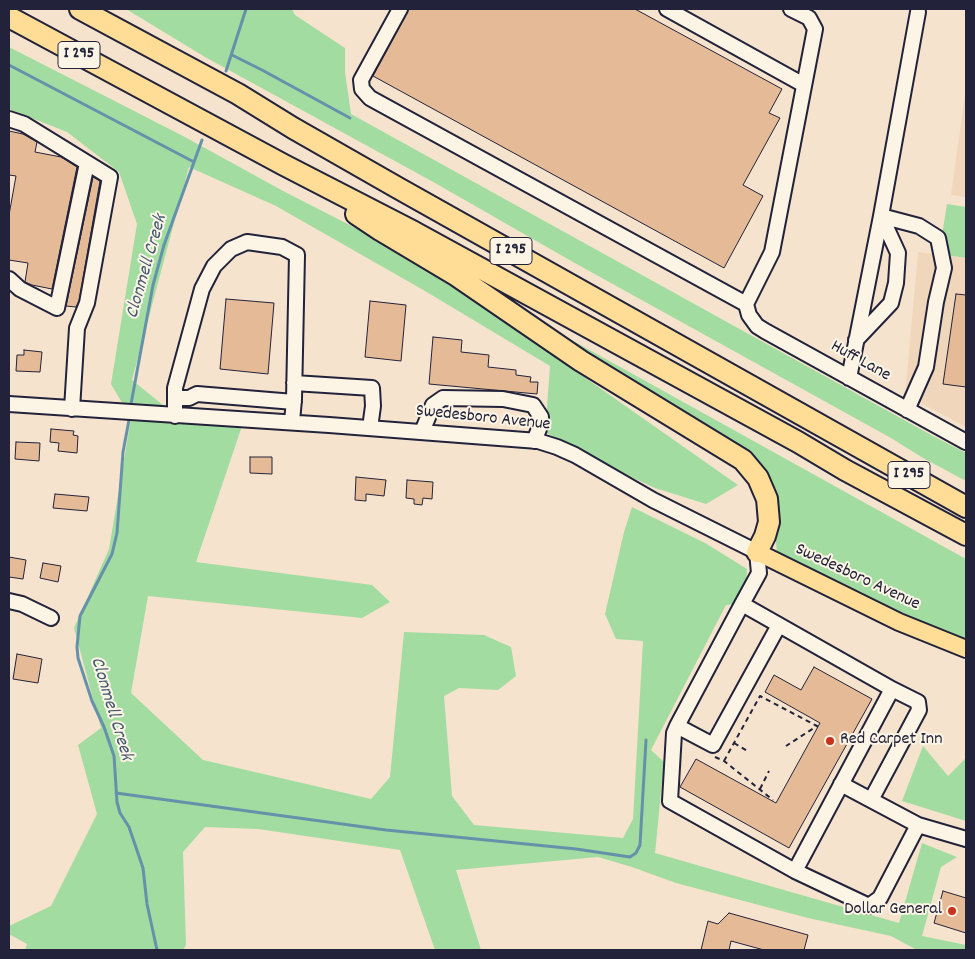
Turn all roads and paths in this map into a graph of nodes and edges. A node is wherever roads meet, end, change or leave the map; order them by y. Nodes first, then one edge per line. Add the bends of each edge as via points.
1 (80, 9) edge
2 (101, 9) edge
3 (400, 9) edge
4 (666, 9) edge
5 (791, 9) edge
6 (918, 12) dead end
7 (9, 18) edge
8 (171, 58) junction
9 (804, 84) junction
10 (9, 119) edge
11 (87, 163) junction
12 (284, 165) junction
13 (881, 216) junction
14 (9, 279) edge
15 (746, 304) junction
16 (856, 340) junction
17 (848, 378) junction
18 (294, 383) junction
19 (175, 398) junction
20 (294, 402) junction
21 (9, 404) edge
22 (72, 409) junction
23 (907, 410) junction
24 (175, 416) junction
25 (292, 422) junction
26 (370, 428) junction
27 (422, 432) junction
28 (534, 441) junction
29 (966, 442) edge
30 (851, 443) junction
31 (966, 498) edge
32 (966, 507) edge
33 (966, 535) edge
34 (757, 552) junction
35 (9, 601) edge
36 (742, 604) junction
37 (51, 618) dead end
38 (779, 625) junction
39 (966, 649) edge
40 (892, 688) junction
41 (677, 726) junction
42 (734, 743) junction
43 (786, 746) dead end
44 (749, 752) dead end
45 (709, 753) dead end
46 (724, 761) junction
47 (768, 772) dead end
48 (841, 784) junction
49 (760, 789) junction
50 (773, 800) dead end
51 (871, 800) junction
52 (918, 825) junction
53 (966, 839) edge
54 (794, 871) junction

1 - 8 highway, I 295
2 - 8 highway
3 - 15 street via 361,80 362,89 370,98
4 - 9 street
5 - 9 street via 809,18 815,29
6 - 13 street
7 - 12 highway, I 295
8 - 30 highway, I 295
9 - 15 street via 772,252
10 - 11 street via 24,124
11 - 14 street via 57,308 20,289
11 - 22 street via 110,177 87,303 77,328
12 - 33 highway, I 295 via 548,304
12 - 34 highway via 380,230 457,276 581,361 743,460 758,478 767,499 769,522
13 - 16 street
13 - 16 street via 898,253 896,283 891,303
13 - 23 street via 919,226 938,238 944,268 926,367
15 - 17 street, Huff Lane via 756,326
16 - 17 street
17 - 23 street, Huff Lane
18 - 19 street via 297,255 282,247 247,242 231,249 214,266 202,289
18 - 20 street
18 - 26 street via 372,388 374,406
19 - 20 street via 198,394
19 - 24 street
20 - 25 street
21 - 22 street, Swedesboro Avenue
22 - 24 street, Swedesboro Avenue
23 - 29 street, Huff Lane
24 - 25 street, Swedesboro Avenue
25 - 26 street, Swedesboro Avenue
26 - 27 street, Swedesboro Avenue
27 - 28 street, Swedesboro Avenue
27 - 28 street via 433,405 443,398 503,399 533,405 541,417
28 - 34 street, Swedesboro Avenue via 576,455 653,500
30 - 31 highway
30 - 32 highway, I 295
34 - 36 street via 758,572
34 - 39 main road, Swedesboro Avenue via 899,622
35 - 37 street
36 - 38 street
36 - 41 street
38 - 40 street
38 - 41 street via 713,745
40 - 48 street
40 - 51 street via 918,702 919,710
41 - 54 street via 670,801
42 - 43 path via 760,696 817,726
42 - 44 path
42 - 46 path
45 - 46 path
46 - 49 path
47 - 49 path
48 - 51 street
48 - 54 street
49 - 50 path
51 - 52 street
52 - 53 street
52 - 54 street via 880,898 869,906

